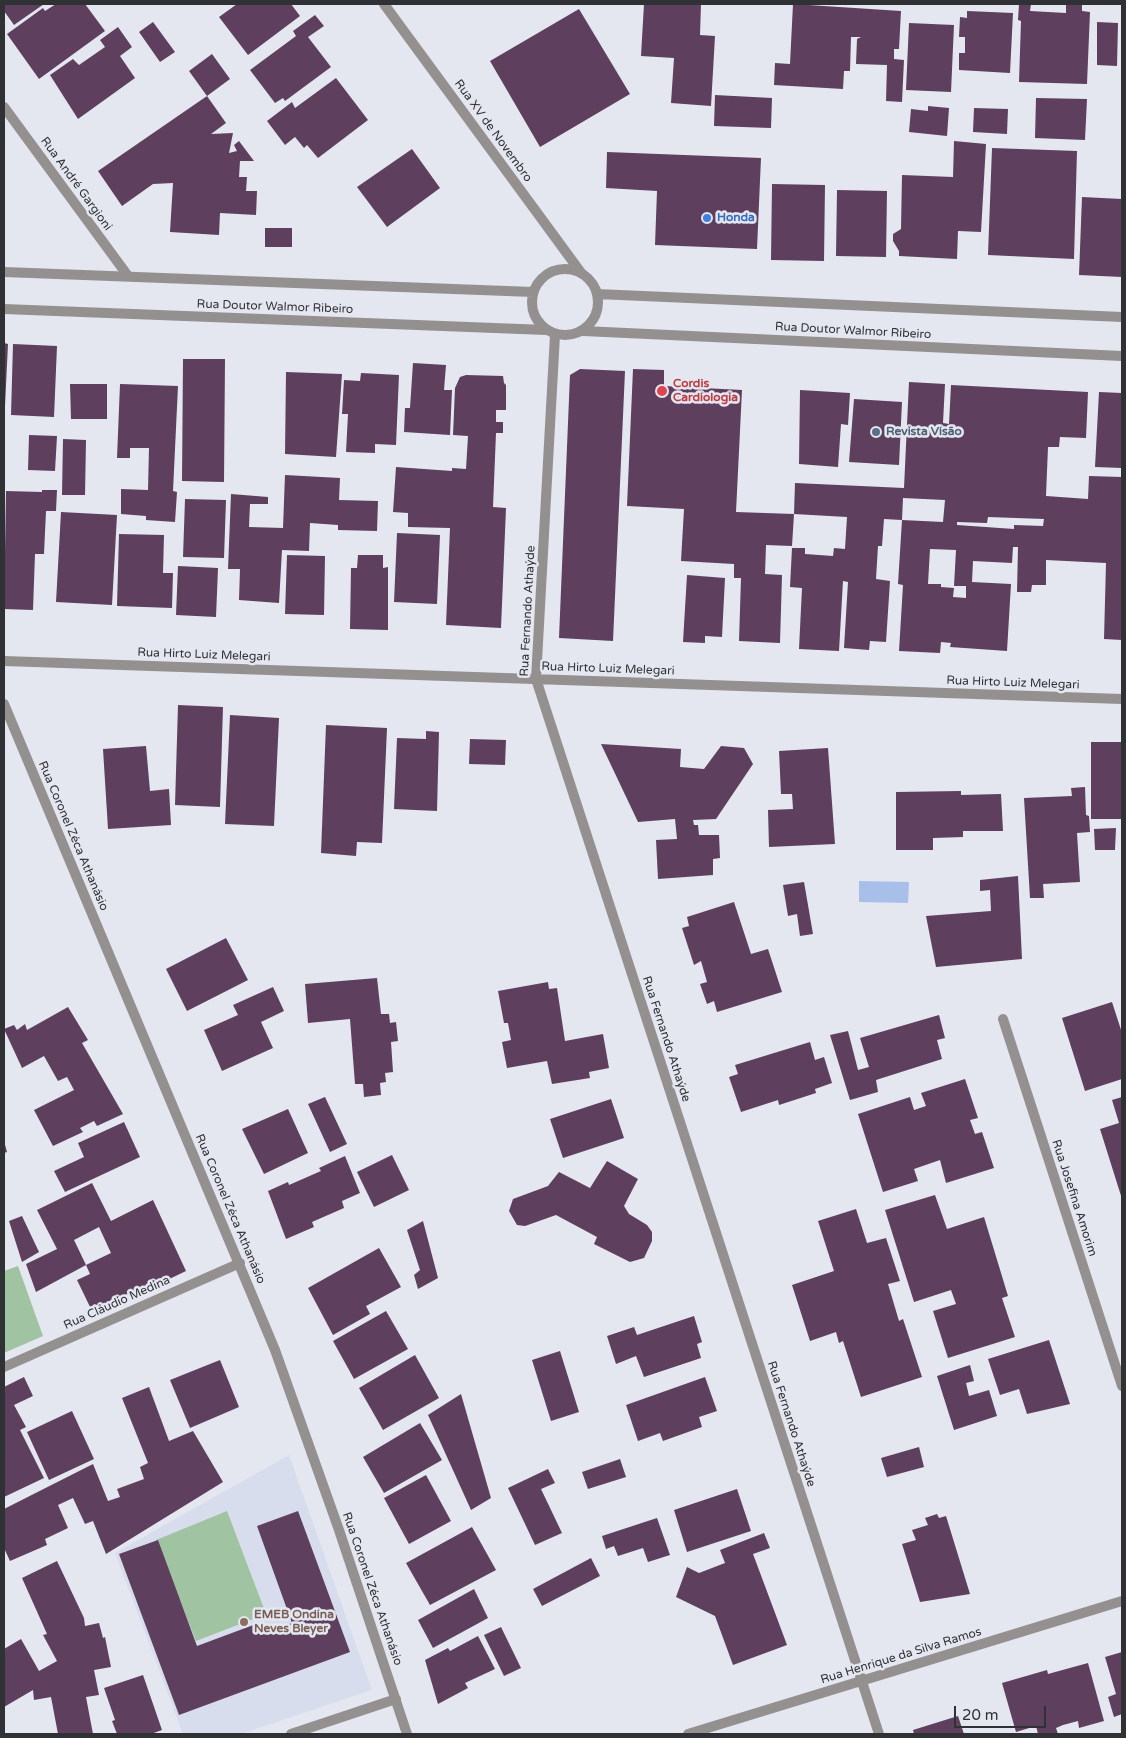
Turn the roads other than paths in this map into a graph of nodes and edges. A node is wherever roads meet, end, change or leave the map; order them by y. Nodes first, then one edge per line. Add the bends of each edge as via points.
1 (384, 4) edge
2 (4, 107) edge
3 (4, 272) edge
4 (582, 274) junction
5 (128, 276) junction
6 (533, 292) junction
7 (597, 294) junction
8 (4, 309) edge
9 (1122, 317) edge
10 (582, 331) junction
11 (550, 332) junction
12 (1122, 356) edge
13 (4, 661) edge
14 (536, 679) junction
15 (1122, 700) edge
16 (4, 704) edge
17 (1003, 1019) dead end
18 (240, 1263) junction
19 (4, 1366) edge
20 (1122, 1386) edge
21 (1122, 1602) edge
22 (862, 1681) junction
23 (396, 1699) junction
24 (291, 1734) edge
25 (407, 1734) edge
26 (688, 1734) edge
27 (879, 1734) edge

1 - 4 street, Rua XV de Novembro
2 - 5 street, Rua André Gargioni
3 - 5 street, Rua Doutor Walmor Ribeiro
4 - 6 street via 563,269 553,271 544,275
4 - 7 street
5 - 6 street, Rua Doutor Walmor Ribeiro
6 - 11 street via 533,314 538,323
7 - 9 street, Rua Doutor Walmor Ribeiro
7 - 10 street via 596,315
8 - 11 street, Rua Doutor Walmor Ribeiro
10 - 11 street via 564,336
10 - 12 street, Rua Doutor Walmor Ribeiro
11 - 14 street, Rua Fernando Athaýde
13 - 14 street, Rua Hirto Luiz Melegari
14 - 15 street, Rua Hirto Luiz Melegari
14 - 22 street, Rua Fernando Athaýde
16 - 18 street, Rua Coronel Zéca Athanásio
17 - 20 street, Rua Josefina Amorim
18 - 19 street, Rua Cláudio Medina
18 - 23 street, Rua Coronel Zéca Athanásio via 306,1436
21 - 22 street, Rua Henrique da Silva Ramos
22 - 26 street, Rua Henrique da Silva Ramos
22 - 27 street, Rua Fernando Athaýde
23 - 24 street
23 - 25 street, Rua Coronel Zéca Athanásio

